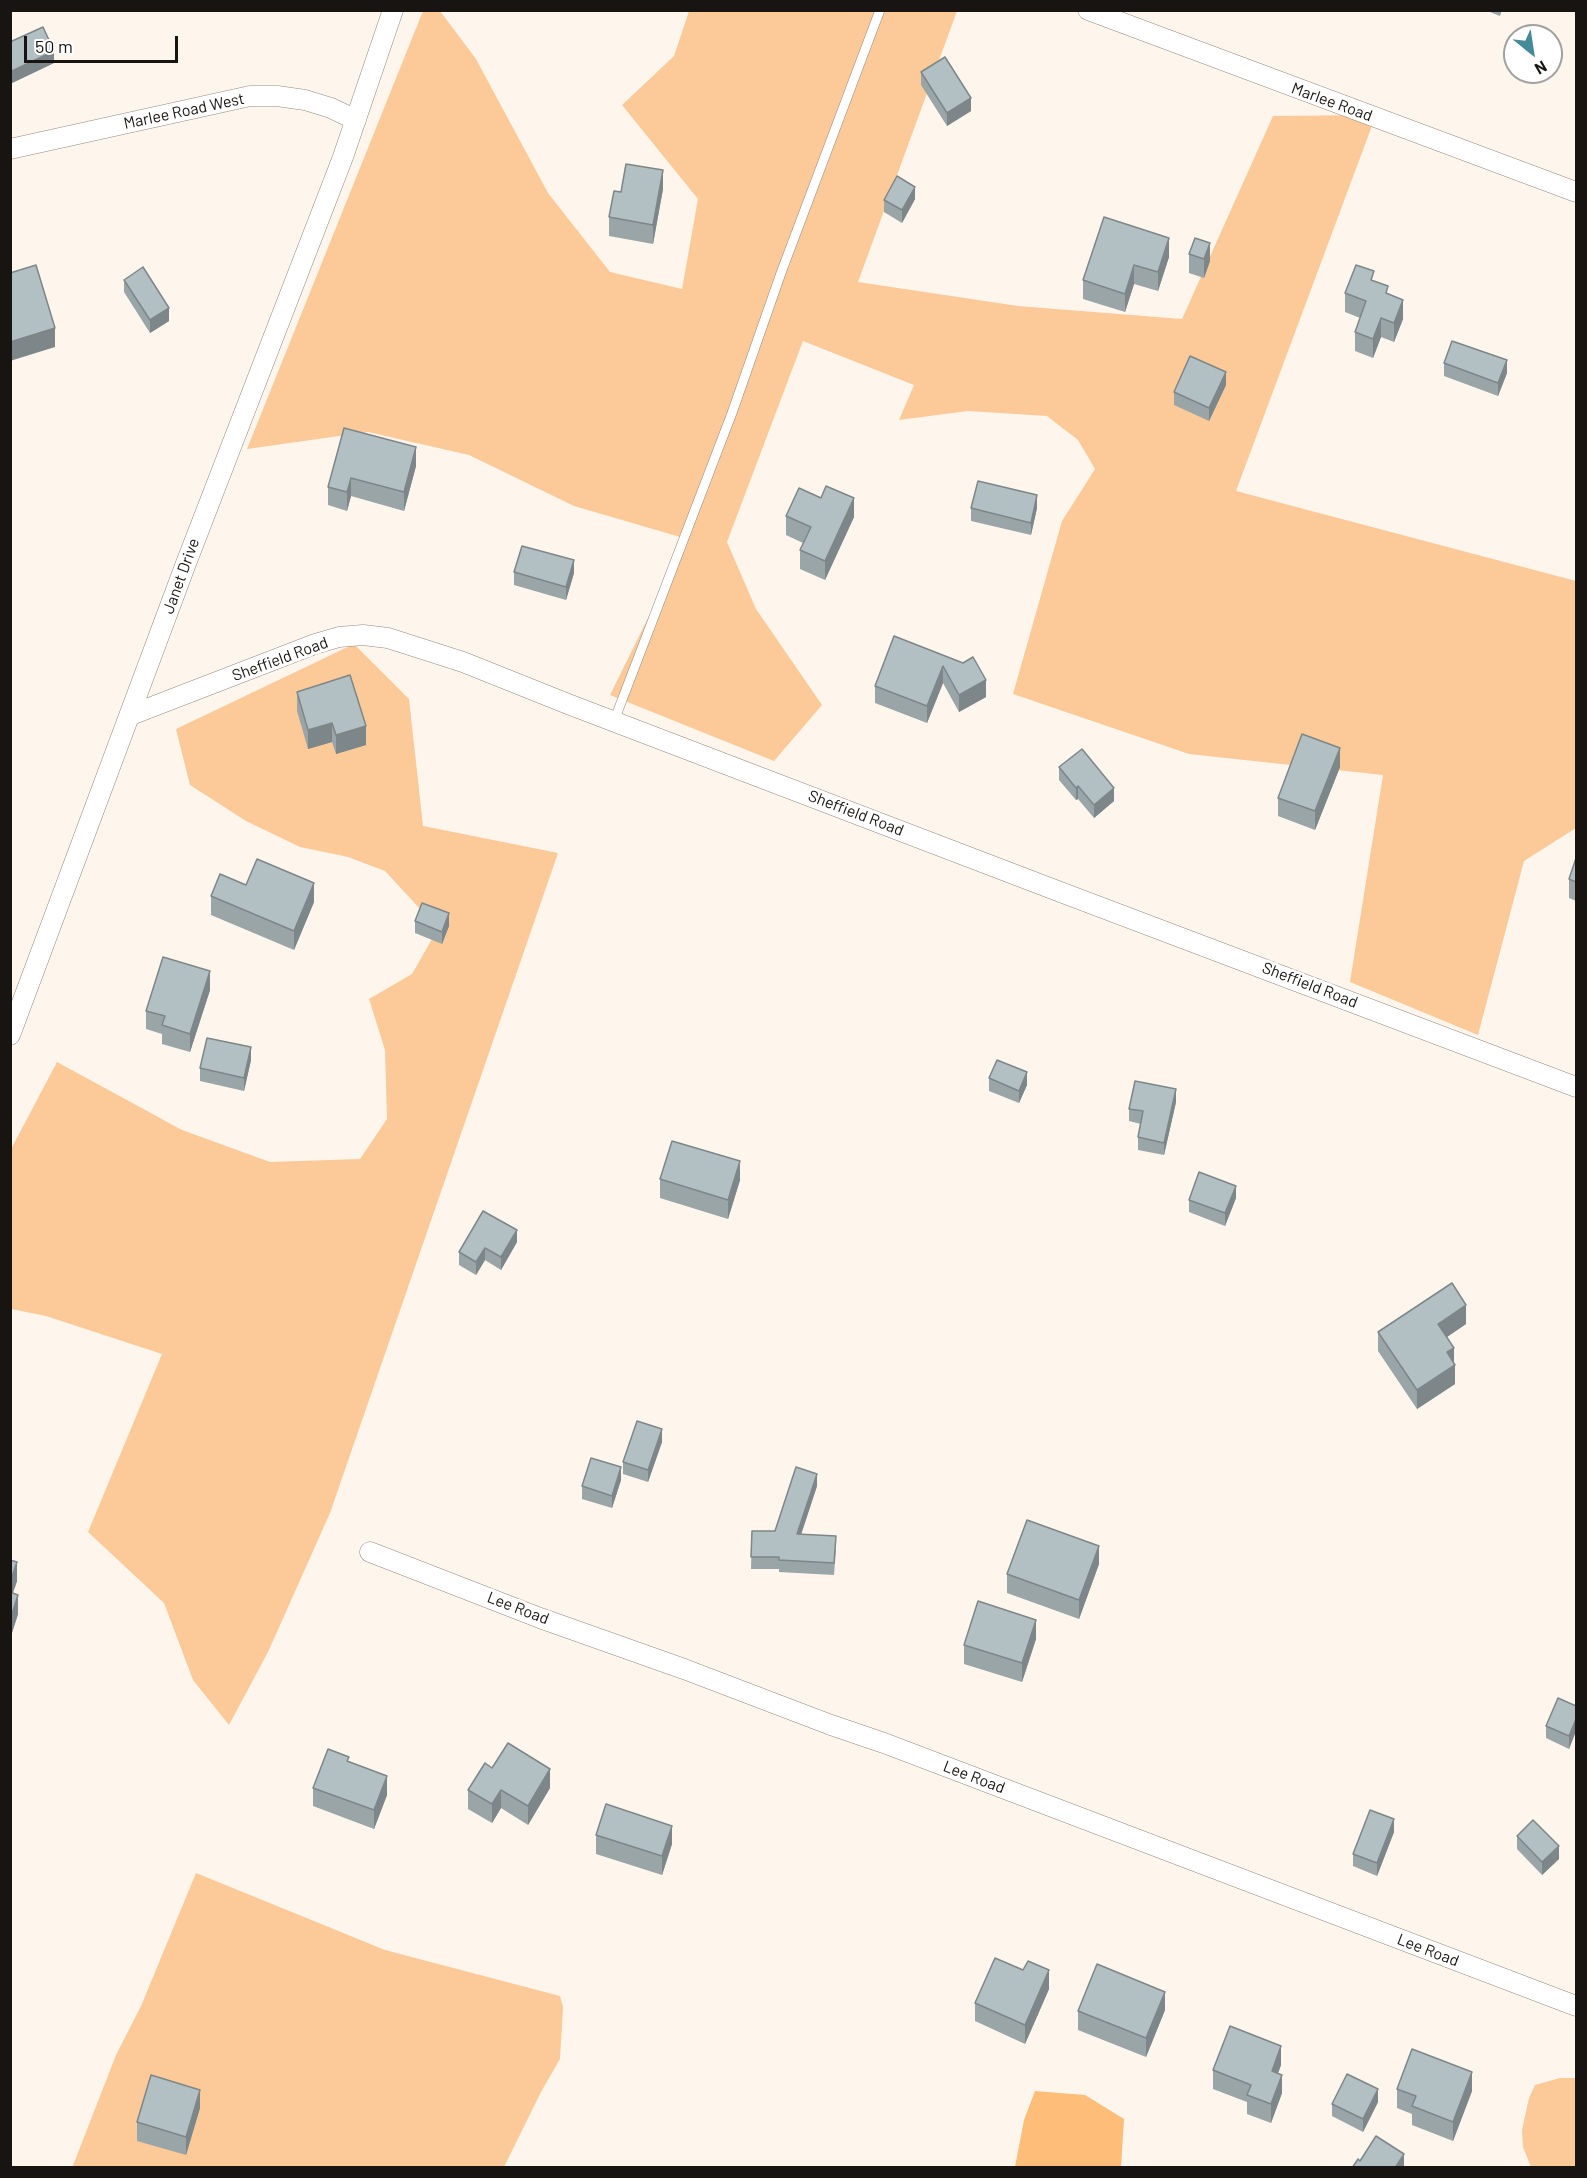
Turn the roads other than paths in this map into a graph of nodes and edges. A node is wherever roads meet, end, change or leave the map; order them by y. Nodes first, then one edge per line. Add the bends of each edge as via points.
1 (393, 10) edge
2 (880, 10) edge
3 (1088, 10) edge
4 (356, 120) junction
5 (10, 149) edge
6 (1576, 192) edge
7 (131, 715) junction
8 (614, 721) junction
9 (10, 1035) edge
10 (1576, 1087) edge
11 (370, 1552) dead end
12 (1576, 2006) edge

1 - 4 street
2 - 8 lane
3 - 6 street, Marlee Road
4 - 5 street, Marlee Road West via 304,100 250,96
4 - 7 street, Janet Drive
7 - 8 street, Sheffield Road via 315,644 363,635 388,638 464,662
7 - 9 street, Janet Drive
8 - 10 street, Sheffield Road
11 - 12 street, Lee Road

